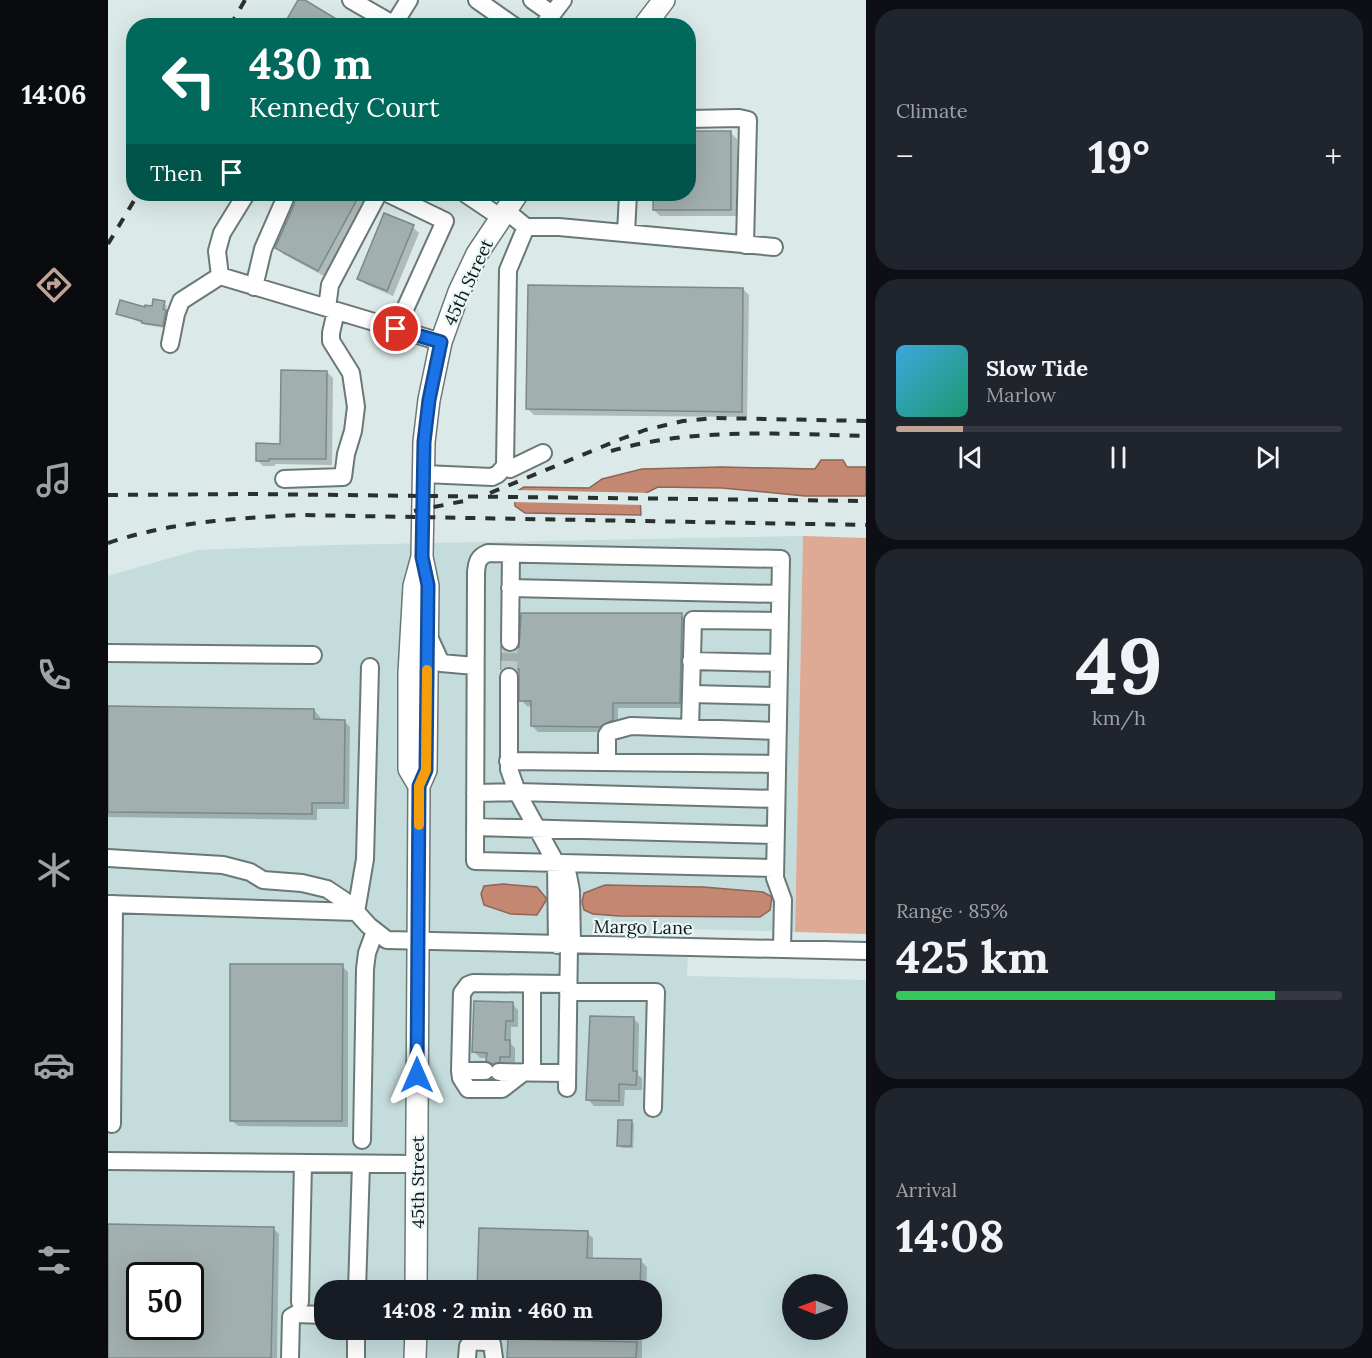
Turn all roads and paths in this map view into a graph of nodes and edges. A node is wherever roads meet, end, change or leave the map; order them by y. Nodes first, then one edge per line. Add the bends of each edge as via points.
1 (351, 0) edge
2 (409, 0) edge
3 (477, 0) edge
4 (532, 0) edge
5 (563, 0) edge
6 (664, 0) edge
7 (383, 18) edge
8 (399, 18) edge
9 (503, 18) edge
10 (546, 18) edge
11 (550, 18) edge
12 (650, 18) edge
13 (696, 118) edge
14 (242, 201) edge
15 (284, 201) edge
16 (374, 201) edge
17 (404, 201) edge
18 (488, 201) edge
19 (628, 201) edge
20 (507, 207) edge
21 (526, 227) junction
22 (626, 233) junction
23 (745, 244) junction
24 (774, 247) dead end
25 (220, 276) junction
26 (254, 286) junction
27 (332, 310) junction
28 (396, 329) junction
29 (441, 342) junction
30 (170, 344) dead end
31 (543, 453) dead end
32 (505, 466) junction
33 (424, 474) junction
34 (284, 479) dead end
35 (511, 554) junction
36 (422, 557) junction
37 (510, 588) junction
38 (780, 594) junction
39 (780, 621) junction
40 (428, 633) junction
41 (510, 642) tunnel mouth
42 (108, 653) edge
43 (313, 655) dead end
44 (691, 661) junction
45 (779, 663) junction
46 (476, 666) junction
47 (370, 667) dead end
48 (509, 676) tunnel mouth
49 (691, 694) junction
50 (778, 696) junction
51 (690, 728) junction
52 (778, 730) junction
53 (508, 761) junction
54 (607, 762) junction
55 (777, 764) junction
56 (419, 786) junction
57 (517, 792) junction
58 (475, 793) junction
59 (776, 799) junction
60 (475, 827) junction
61 (538, 830) junction
62 (776, 835) junction
63 (108, 858) edge
64 (556, 862) junction
65 (775, 868) junction
66 (111, 904) edge
67 (356, 912) junction
68 (375, 931) junction
69 (418, 942) junction
70 (566, 945) junction
71 (782, 950) junction
72 (866, 951) edge
73 (532, 984) junction
74 (568, 988) junction
75 (460, 1071) junction
76 (528, 1072) junction
77 (653, 1108) dead end
78 (112, 1124) dead end
79 (362, 1140) dead end
80 (108, 1161) edge
81 (303, 1163) junction
82 (360, 1164) junction
83 (417, 1164) junction
84 (357, 1280) edge
85 (416, 1280) edge
86 (300, 1302) dead end
87 (314, 1315) edge
88 (357, 1340) edge
89 (416, 1340) edge
90 (290, 1358) edge
91 (356, 1358) edge
92 (415, 1358) edge
93 (467, 1358) edge
94 (494, 1358) edge

1 - 7 street
2 - 8 street
3 - 9 street
4 - 10 street
5 - 11 street
6 - 12 main road
13 - 23 street via 748,120
14 - 25 street via 222,232 217,250
15 - 26 street via 263,249
16 - 27 street via 330,285
17 - 28 street via 445,221
18 - 20 street
19 - 22 street
20 - 21 street
20 - 29 main road, 45th Street via 477,254
21 - 22 street
21 - 32 street via 508,270
22 - 23 street
23 - 24 street
25 - 26 street
25 - 30 street via 181,302
26 - 27 street
27 - 28 street
27 - 34 street via 331,341 351,373 356,407 343,477
28 - 29 street
29 - 33 main road, 45th Street via 429,400
31 - 32 street via 510,469
32 - 33 street via 492,477
33 - 36 main road, 45th Street
35 - 37 street
35 - 38 street via 781,560
35 - 46 street via 488,553 477,562
36 - 40 main road, 45th Street via 428,585
36 - 56 main road, 45th Street via 414,586 409,673 409,769
37 - 38 street
37 - 41 street
38 - 39 street
39 - 44 street via 693,620
39 - 45 street
40 - 46 street via 441,663
40 - 56 main road, 45th Street via 426,770
42 - 43 street
44 - 45 street
44 - 49 street
45 - 50 street
46 - 58 street
47 - 67 street via 365,859
48 - 53 street
49 - 50 street
49 - 51 street
50 - 52 street
51 - 52 street
51 - 54 street via 631,726 609,732
52 - 55 street
53 - 54 street
53 - 57 street
54 - 55 street
55 - 59 street
56 - 69 main road, 45th Street
57 - 58 street
57 - 59 street
57 - 61 street
58 - 60 street
59 - 62 street
60 - 61 street
60 - 64 street via 475,861
61 - 62 street
61 - 64 street
62 - 65 street
63 - 67 street via 223,865 263,880 327,889
64 - 65 street
64 - 70 street
65 - 71 street via 783,900
66 - 67 street
66 - 78 street
67 - 68 street
68 - 69 street, Margo Lane via 387,940
68 - 79 street via 365,969
69 - 70 street, Margo Lane
69 - 83 main road, 45th Street
70 - 71 street, Margo Lane
70 - 74 street
71 - 72 street, Margo Lane
73 - 74 street
73 - 75 street via 473,983 464,989
73 - 76 street
74 - 76 street via 567,1080
74 - 77 street via 656,992
75 - 76 street
75 - 76 street via 468,1089 502,1089
80 - 81 street
81 - 82 street
81 - 86 street
82 - 83 street
82 - 84 street
83 - 85 main road, 45th Street
87 - 90 street via 291,1317
88 - 91 street
89 - 92 main road
93 - 94 street via 468,1346 478,1341 492,1344

